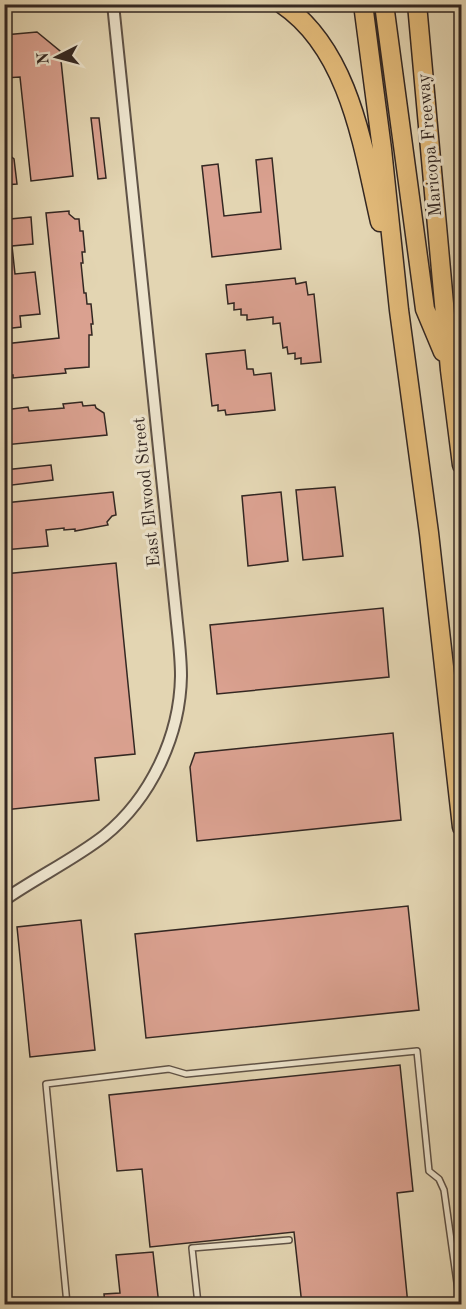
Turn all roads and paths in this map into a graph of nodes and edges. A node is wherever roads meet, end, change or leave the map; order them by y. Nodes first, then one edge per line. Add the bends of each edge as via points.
1 (113, 4) edge
2 (282, 4) edge
3 (363, 4) edge
4 (384, 4) edge
5 (417, 4) edge
6 (399, 310) junction
7 (450, 370) junction
8 (462, 465) edge
9 (462, 827) edge
10 (4, 900) edge
11 (289, 1240) dead end
12 (67, 1305) edge
13 (198, 1305) edge
14 (460, 1305) edge

1 - 10 street, East Elwood Street via 181,678 171,735 147,789 121,820 89,846
2 - 6 highway via 313,34 337,69 359,129
3 - 6 highway
4 - 7 highway via 425,309
5 - 7 highway, Maricopa Freeway
6 - 9 highway
7 - 8 highway, Maricopa Freeway
11 - 13 lane via 192,1248
12 - 14 lane via 46,1084 169,1069 186,1074 417,1051 429,1171 440,1179 444,1190

